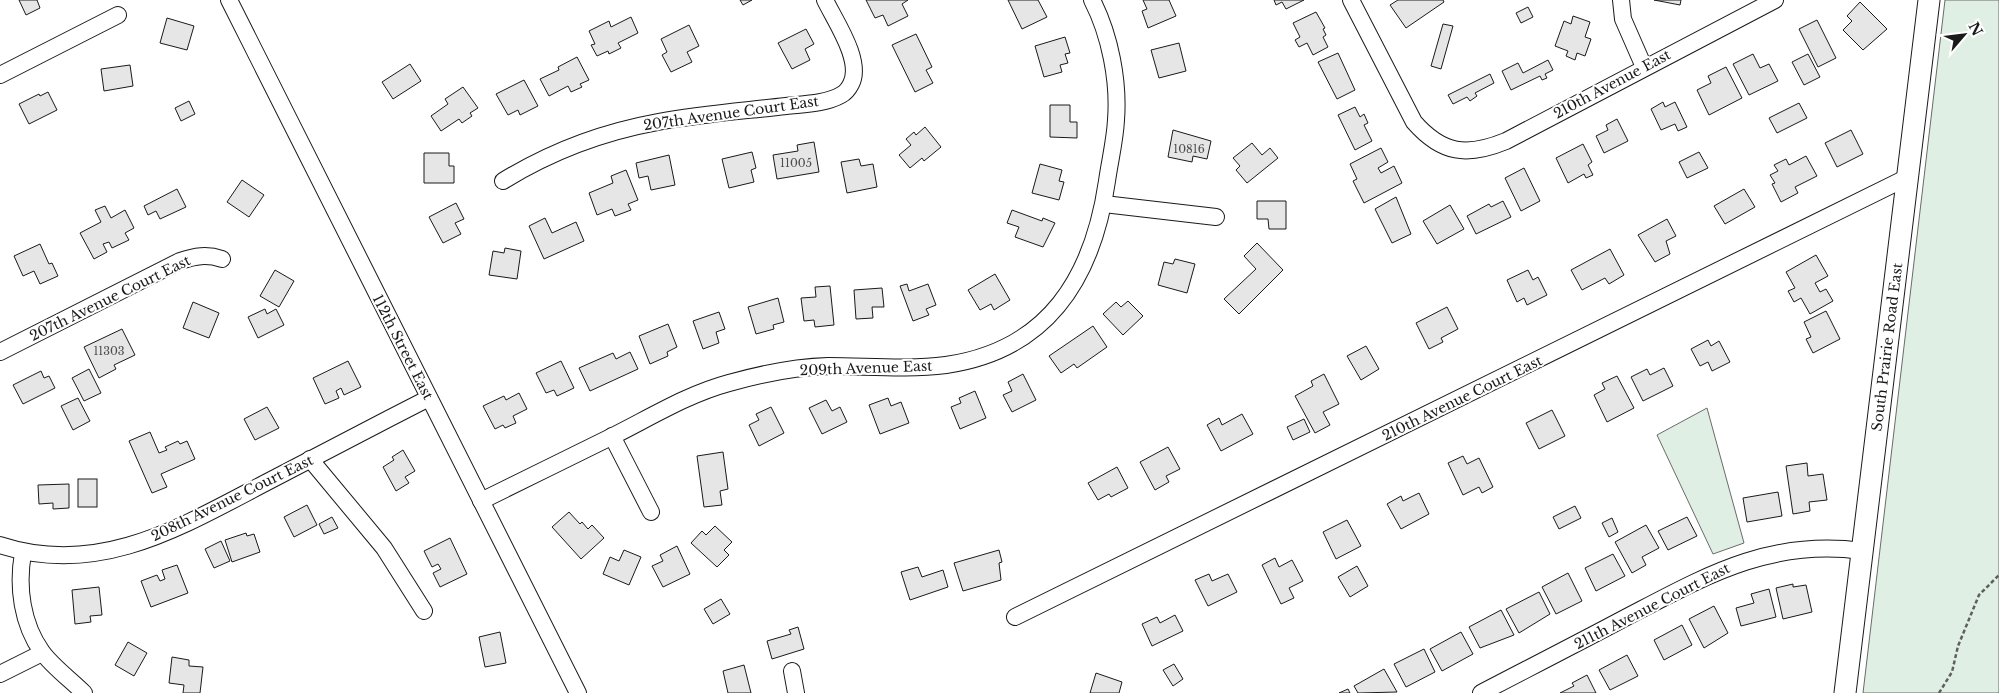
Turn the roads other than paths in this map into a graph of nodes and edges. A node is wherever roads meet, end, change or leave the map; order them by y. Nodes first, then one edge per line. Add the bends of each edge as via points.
1 (229, 0) edge
2 (825, 0) edge
3 (1092, 0) edge
4 (1351, 0) edge
5 (1621, 0) edge
6 (1775, 0) edge
7 (1929, 0) edge
8 (118, 15) dead end
9 (1644, 67) junction
10 (0, 75) edge
11 (1908, 177) junction
12 (504, 182) dead end
13 (1104, 204) junction
14 (1216, 217) dead end
15 (222, 259) dead end
16 (0, 352) edge
17 (429, 398) junction
18 (612, 436) junction
19 (310, 459) junction
20 (481, 501) junction
21 (651, 512) dead end
22 (0, 545) edge
23 (1862, 551) junction
24 (23, 553) junction
25 (424, 611) dead end
26 (1015, 617) dead end
27 (42, 653) junction
28 (792, 671) dead end
29 (0, 674) edge
30 (84, 693) edge
31 (578, 693) edge
32 (796, 693) edge
33 (1482, 693) edge
34 (1845, 693) edge

1 - 17 street, 112th Street East
2 - 12 street, 207th Avenue Court East via 852,55 854,76 842,95 658,122 608,134 550,156
3 - 13 street, 209th Avenue East via 1102,22 1111,57 1116,99
4 - 9 street, 210th Avenue East via 1407,113 1427,137 1446,147 1467,152 1488,148
5 - 9 street via 1623,19
6 - 9 street, 210th Avenue East
7 - 11 main road, South Prairie Road East
8 - 10 street
11 - 23 main road, South Prairie Road East
11 - 26 street, 210th Avenue Court East
13 - 14 street
13 - 18 street, 209th Avenue East via 1087,258 1061,304 1035,329 1002,349 970,361 944,365 825,366 730,382 690,396
15 - 16 street, 207th Avenue Court East via 211,255 180,261
17 - 19 street, 208th Avenue Court East
17 - 20 street, 112th Street East
18 - 20 street, 209th Avenue East
18 - 21 street
19 - 24 street, 208th Avenue Court East via 185,524 137,544 76,556
19 - 25 street via 389,555
20 - 31 street, 112th Street East
22 - 24 street, 208th Avenue Court East
23 - 33 street, 211th Avenue Court East via 1814,549 1784,552 1728,567
23 - 34 main road, South Prairie Road East
24 - 27 street via 19,573 23,610
27 - 29 street
27 - 30 street
28 - 32 street

